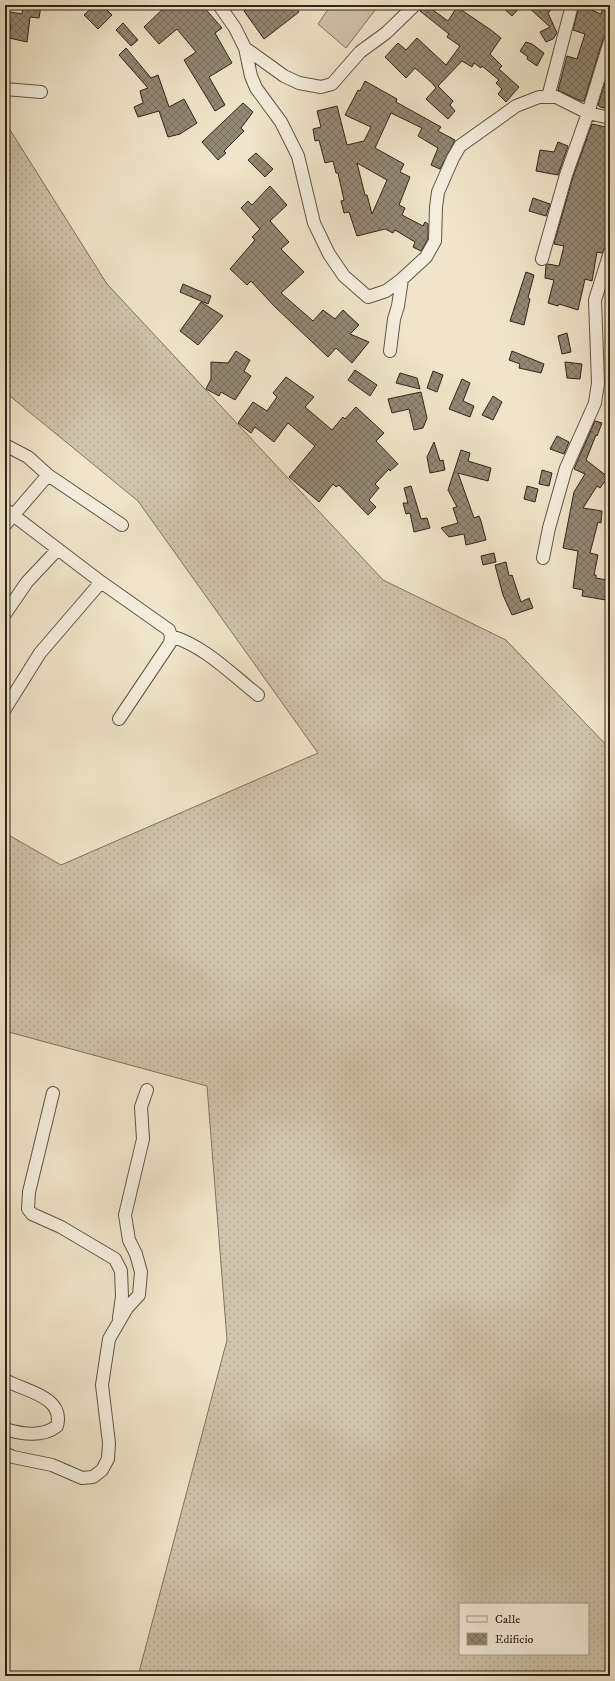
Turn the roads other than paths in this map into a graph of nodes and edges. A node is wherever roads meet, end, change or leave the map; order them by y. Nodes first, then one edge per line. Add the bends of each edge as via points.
1 (219, 5) edge
2 (415, 5) edge
3 (572, 5) edge
4 (610, 41) edge
5 (245, 48) junction
6 (5, 89) edge
7 (41, 92) dead end
8 (548, 97) junction
9 (588, 113) junction
10 (610, 118) edge
11 (610, 252) edge
12 (542, 259) dead end
13 (402, 279) junction
14 (390, 351) dead end
15 (5, 445) edge
16 (48, 475) junction
17 (9, 512) edge
18 (5, 525) edge
19 (122, 525) dead end
20 (58, 549) junction
21 (543, 558) dead end
22 (101, 582) junction
23 (5, 614) edge
24 (171, 636) junction
25 (258, 695) dead end
26 (5, 709) edge
27 (119, 719) dead end
28 (148, 1090) dead end
29 (53, 1093) dead end
30 (118, 1324) junction
31 (5, 1380) edge
32 (5, 1429) edge
33 (5, 1452) edge

1 - 5 street
2 - 5 street via 386,33 360,52 332,84 321,87 298,83 284,76
3 - 8 street
4 - 9 street
5 - 13 street via 256,88 281,122 298,156 314,223 336,265 344,276 368,297 386,291
6 - 7 street
8 - 9 street via 556,97
8 - 13 street via 540,97 516,106 460,146 438,192 435,241 426,256
9 - 10 street
9 - 12 street via 566,175
11 - 21 street via 595,300 598,383 595,403 566,468
13 - 14 street
15 - 16 street via 28,457
16 - 17 street
16 - 19 street
17 - 18 street
17 - 20 street
20 - 22 street
20 - 23 street via 27,582
22 - 24 street via 169,630
22 - 26 street via 40,652
24 - 25 street via 188,641 205,652
24 - 27 street via 170,643
28 - 30 street via 141,1106 143,1139 126,1214 129,1240 141,1272 139,1295 127,1308
29 - 30 street via 29,1192 28,1209 32,1214 61,1227 115,1259 120,1272 122,1296
30 - 33 street via 110,1339 102,1385 109,1443 108,1459 102,1470 93,1477 82,1478 52,1465 13,1457
31 - 32 street via 48,1400 56,1409 58,1420 56,1426 45,1433 16,1433

